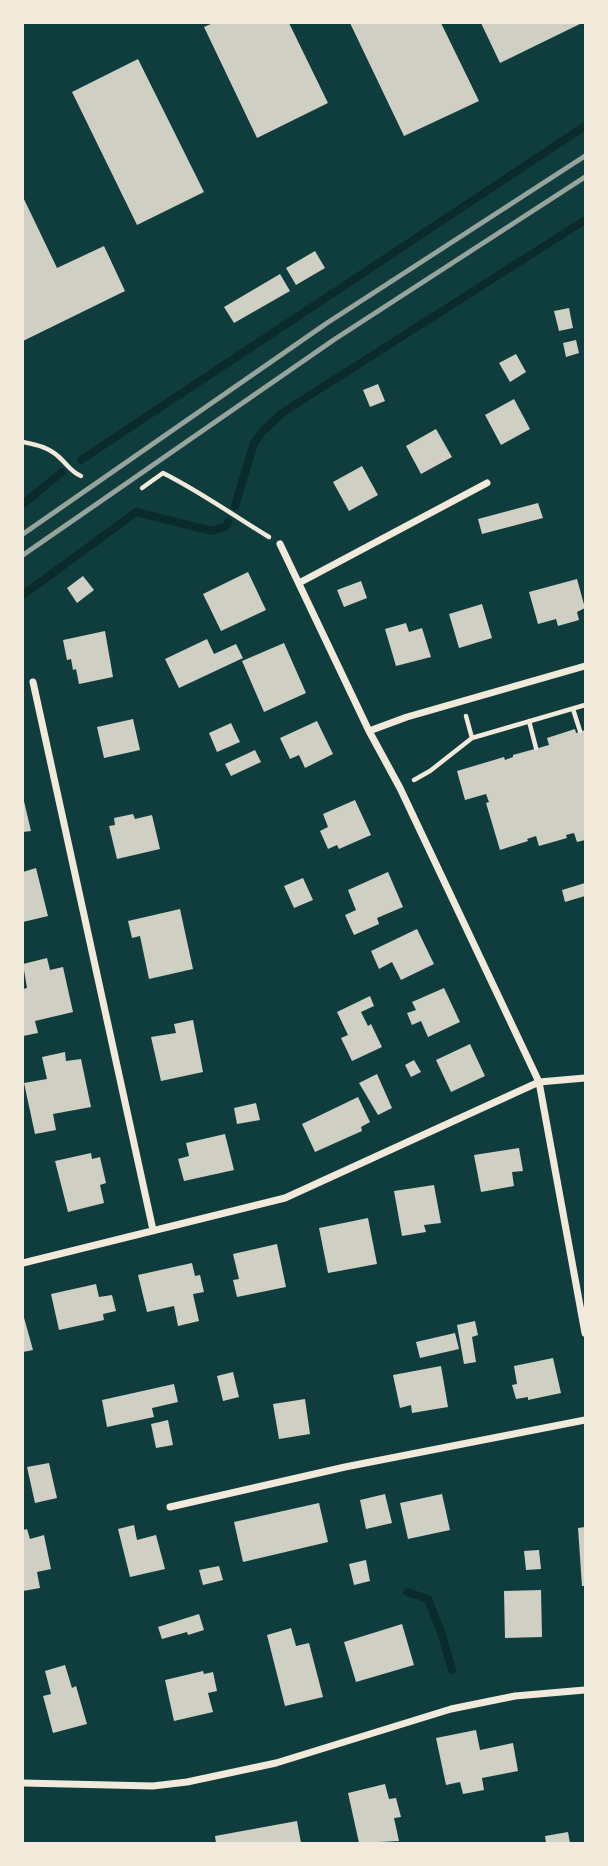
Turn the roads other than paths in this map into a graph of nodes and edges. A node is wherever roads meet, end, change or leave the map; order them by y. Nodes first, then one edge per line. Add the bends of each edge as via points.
1 (487, 483) dead end
2 (280, 544) road end
3 (299, 583) junction
4 (585, 666) edge
5 (33, 682) dead end
6 (369, 731) junction
7 (585, 1078) edge
8 (539, 1083) junction
9 (153, 1230) junction
10 (23, 1263) edge
11 (585, 1333) edge
12 (585, 1420) edge
13 (170, 1507) dead end
14 (585, 1690) edge
15 (23, 1783) edge

1 - 3 street
2 - 3 street
3 - 6 street
4 - 6 street
5 - 9 street
6 - 8 street
7 - 8 street
8 - 9 street via 285,1198
8 - 11 street
9 - 10 street
12 - 13 street
14 - 15 street via 515,1696 451,1709 276,1763 187,1782 153,1786

